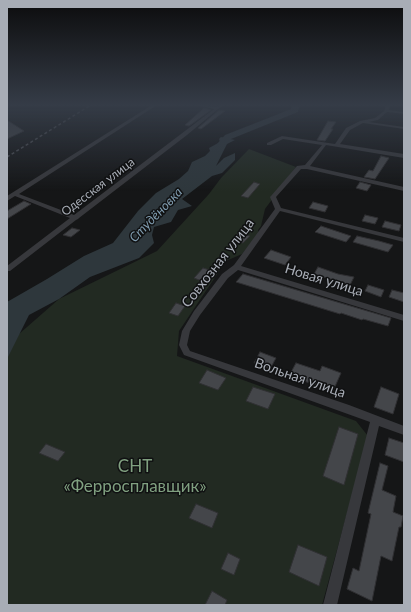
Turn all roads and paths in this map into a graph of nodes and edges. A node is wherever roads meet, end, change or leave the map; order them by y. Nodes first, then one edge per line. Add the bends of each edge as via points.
1 (110, 134) edge
2 (185, 134) edge
3 (345, 134) edge
4 (269, 144) dead end
5 (325, 144) junction
6 (336, 146) junction
7 (404, 156) edge
8 (307, 167) junction
9 (404, 189) edge
10 (15, 194) junction
11 (7, 199) edge
12 (278, 209) junction
13 (76, 218) junction
14 (404, 240) edge
15 (237, 267) junction
16 (7, 269) edge
17 (404, 318) edge
18 (187, 353) joint
19 (375, 421) junction
20 (404, 431) edge
21 (330, 605) edge

1 - 10 street
2 - 13 street, Одесская улица
3 - 6 street
4 - 5 street via 282,137
5 - 6 street
5 - 8 street
6 - 7 street
8 - 9 street
8 - 12 street via 299,167 273,197
10 - 11 street
10 - 13 street
12 - 14 street
12 - 15 street, Совхозная улица
13 - 16 street, Одесская улица
15 - 17 street, Новая улица
15 - 18 street, Совхозная улица via 225,276 186,331 183,346
18 - 19 street, Вольная улица via 345,408
19 - 20 street, Вольная улица
19 - 21 street

